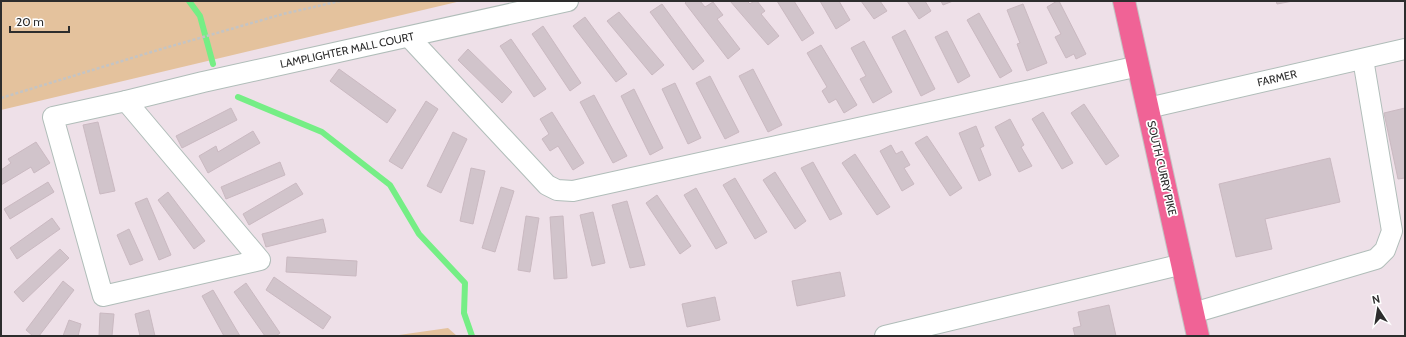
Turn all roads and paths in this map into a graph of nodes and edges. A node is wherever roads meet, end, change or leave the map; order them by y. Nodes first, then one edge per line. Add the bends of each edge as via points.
1 (340, 1) edge
2 (568, 1) edge
3 (1124, 1) edge
4 (409, 37) junction
5 (1405, 49) edge
6 (1363, 59) junction
7 (1139, 66) junction
8 (1, 98) edge
9 (126, 101) junction
10 (1148, 108) junction
11 (1183, 264) junction
12 (1194, 313) junction
13 (885, 336) edge
14 (1198, 336) edge

1 - 8 path via 283,14
2 - 4 street, LAMPLIGHTER MALL COURT
3 - 7 main road, SOUTH CURRY PIKE
4 - 7 street via 547,185 557,190 573,191
4 - 9 street, LAMPLIGHTER MALL COURT
5 - 6 street, FARMER
6 - 10 street, FARMER
6 - 12 street via 1392,231 1385,250 1376,259
7 - 10 main road, SOUTH CURRY PIKE
9 - 9 street, LAMPLIGHTER MALL COURT via 53,117 103,296 260,260
10 - 11 main road, SOUTH CURRY PIKE
11 - 12 main road, SOUTH CURRY PIKE
11 - 13 street
12 - 14 main road, SOUTH CURRY PIKE

